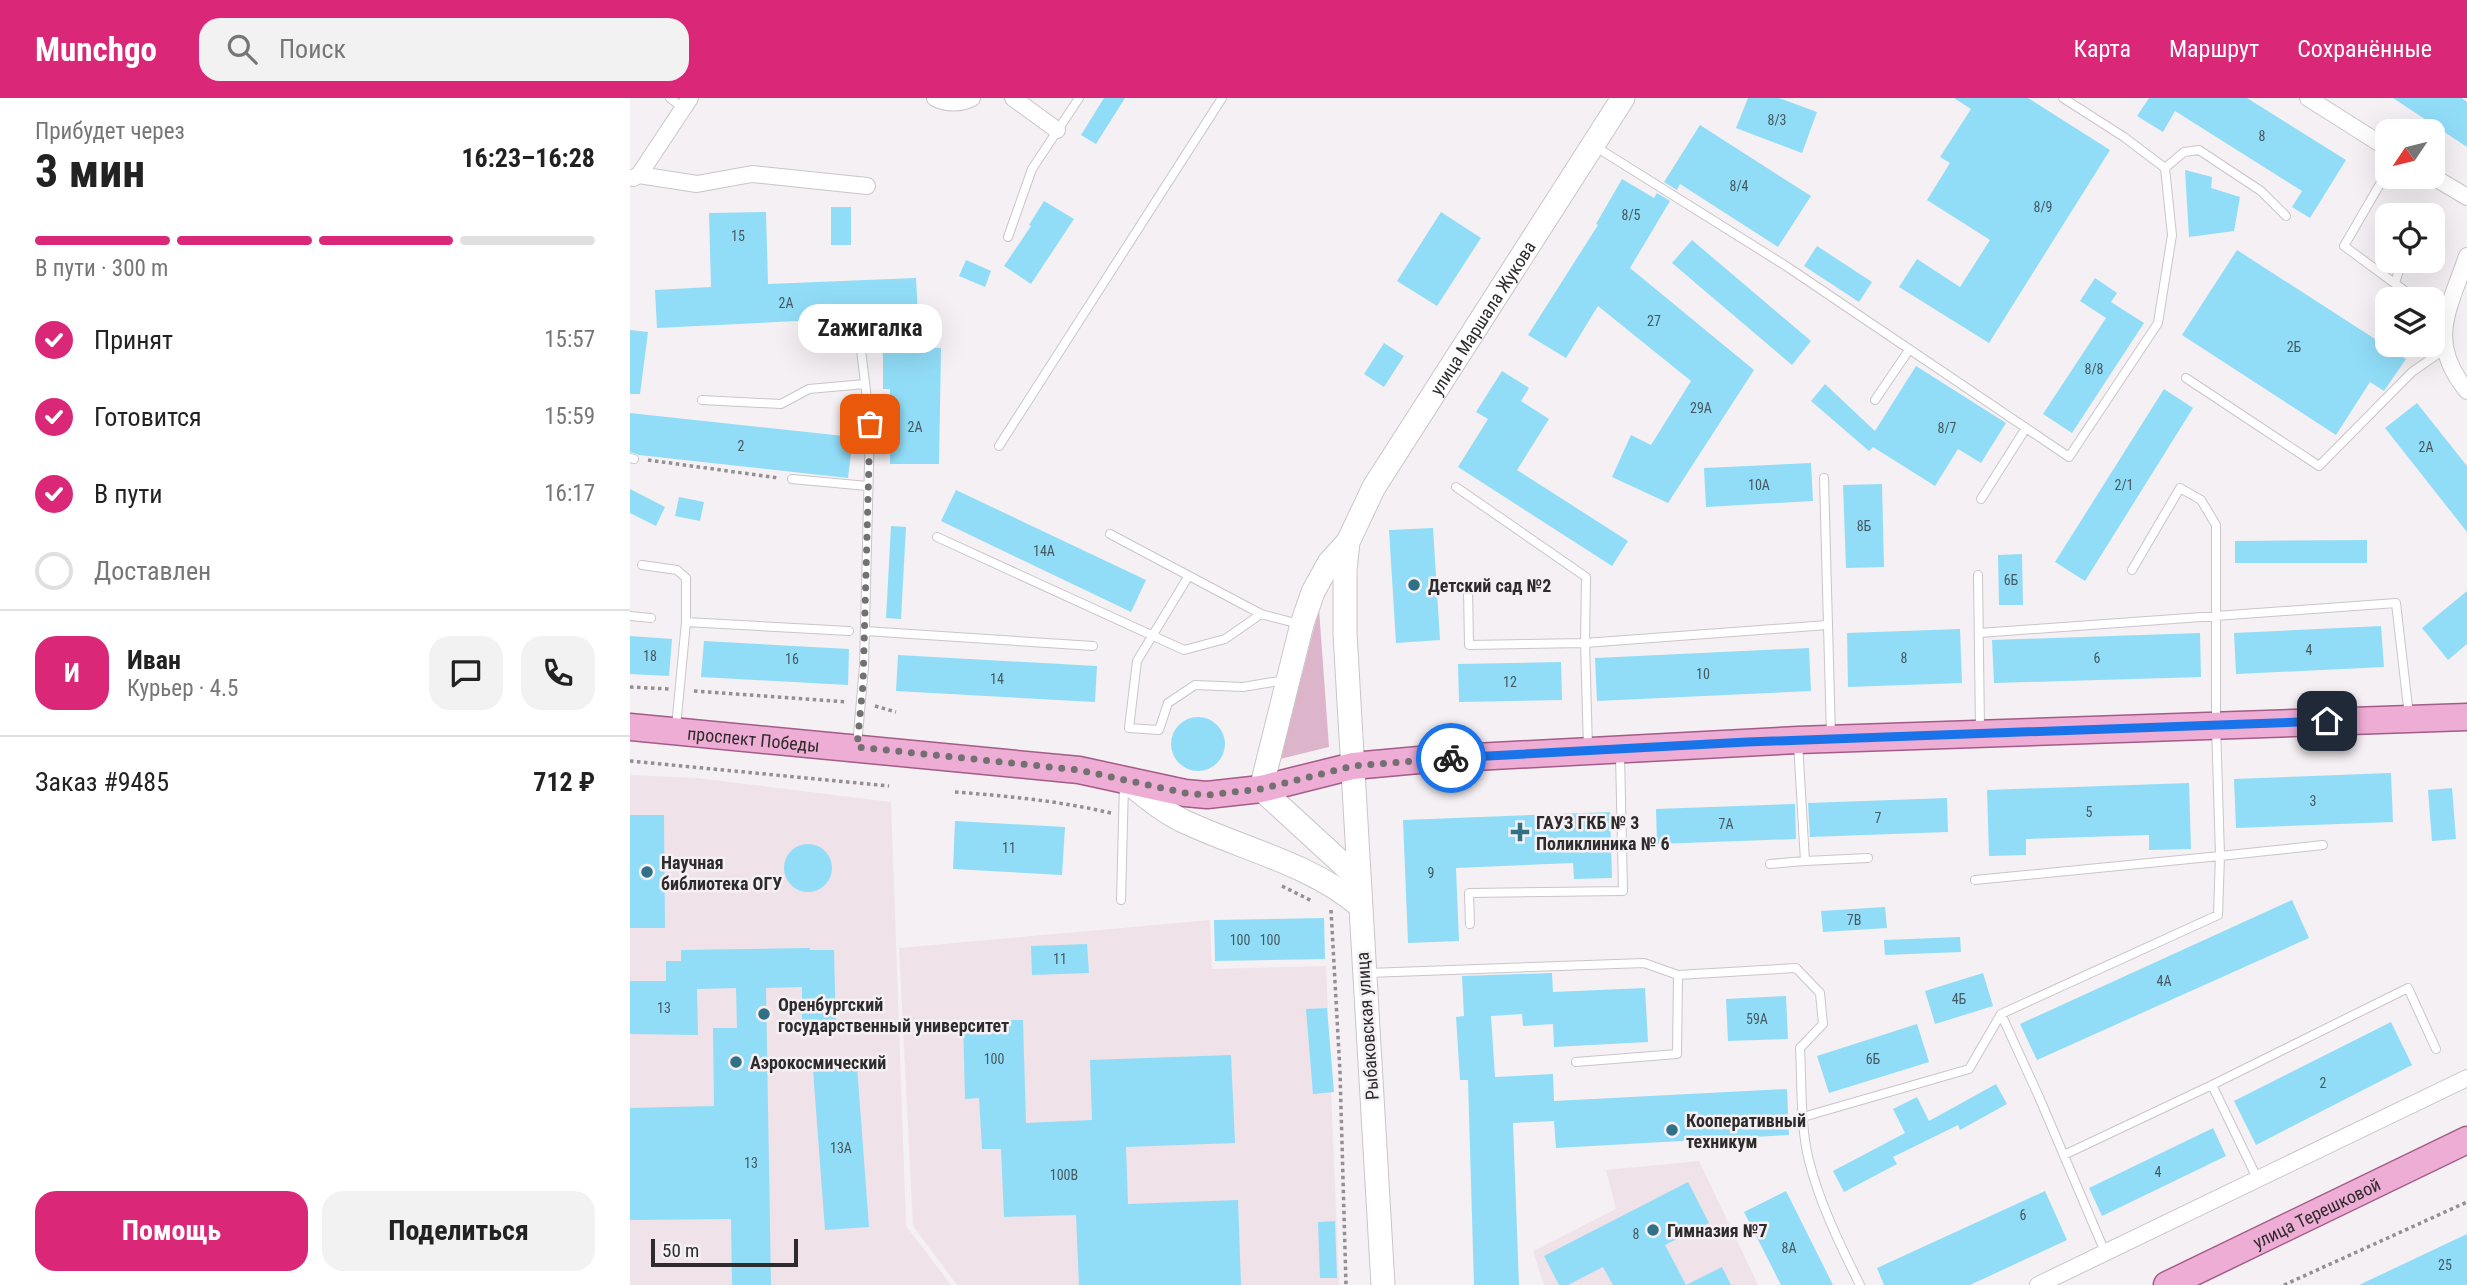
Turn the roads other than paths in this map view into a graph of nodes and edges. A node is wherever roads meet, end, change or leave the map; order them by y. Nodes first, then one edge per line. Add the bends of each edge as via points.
1 (935, 98) edge
2 (972, 98) edge
3 (1013, 98) edge
4 (1079, 98) edge
5 (1222, 98) edge
6 (1623, 98) edge
7 (2063, 98) edge
8 (2308, 98) edge
9 (681, 101) edge
10 (1057, 130) junction
11 (2375, 140) edge
12 (1593, 145) junction
13 (2165, 168) junction
14 (635, 178) edge
15 (2445, 184) edge
16 (867, 186) dead end
17 (2377, 189) edge
18 (2467, 197) edge
19 (2286, 216) dead end
20 (1008, 237) dead end
21 (2467, 256) edge
22 (2398, 273) edge
23 (2395, 284) junction
24 (2399, 287) edge
25 (2445, 303) edge
26 (859, 333) dead end
27 (2445, 349) edge
28 (1909, 351) junction
29 (2434, 357) edge
30 (2186, 378) dead end
31 (865, 384) junction
32 (2467, 391) edge
33 (702, 400) dead end
34 (1875, 400) dead end
35 (2026, 428) junction
36 (999, 446) dead end
37 (1824, 478) dead end
38 (792, 479) road end
39 (867, 485) junction
40 (1456, 487) dead end
41 (1981, 499) dead end
42 (1110, 534) dead end
43 (937, 537) dead end
44 (1348, 542) junction
45 (642, 565) dead end
46 (2132, 570) dead end
47 (1978, 575) dead end
48 (1188, 577) junction
49 (1468, 589) dead end
50 (1261, 614) junction
51 (630, 616) edge
52 (2216, 617) junction
53 (651, 618) dead end
54 (686, 622) junction
55 (1302, 624) junction
56 (1827, 625) junction
57 (849, 631) dead end
58 (865, 631) junction
59 (1979, 633) junction
60 (1153, 636) junction
61 (1585, 643) junction
62 (1093, 646) dead end
63 (1287, 679) junction
64 (2467, 717) edge
65 (2410, 719) junction
66 (2216, 724) junction
67 (630, 727) edge
68 (676, 731) junction
69 (1980, 733) junction
70 (1832, 739) junction
71 (1798, 740) junction
72 (857, 747) junction
73 (1620, 748) junction
74 (1588, 750) junction
75 (1353, 766) junction
76 (1124, 779) junction
77 (1261, 789) junction
78 (2323, 845) dead end
79 (2220, 856) junction
80 (1868, 858) dead end
81 (1805, 862) junction
82 (1770, 864) dead end
83 (1358, 878) junction
84 (1975, 880) dead end
85 (1121, 900) dead end
86 (1359, 905) junction
87 (1470, 924) dead end
88 (1363, 974) junction
89 (1678, 975) junction
90 (2001, 1014) junction
91 (2436, 1049) dead end
92 (1576, 1062) dead end
93 (2467, 1077) edge
94 (2212, 1085) junction
95 (1803, 1117) junction
96 (2467, 1140) edge
97 (2064, 1155) junction
98 (2257, 1178) junction
99 (2105, 1252) junction
100 (1382, 1285) edge
101 (1860, 1285) edge
102 (2038, 1285) edge
103 (2167, 1285) edge

1 - 2 street via 940,102
3 - 10 street
4 - 10 lane
5 - 36 lane
6 - 12 main road, улица Маршала Жукова
7 - 13 lane
8 - 11 street
9 - 14 street
10 - 20 lane via 1032,169
12 - 28 lane via 1775,259
12 - 44 main road, улица Маршала Жукова via 1374,487
13 - 19 lane via 2184,152 2199,150 2261,191
13 - 35 lane via 2172,235 2158,323 2069,457
14 - 16 street via 697,184 752,174
15 - 18 street
17 - 23 lane via 2344,246
21 - 25 street
22 - 23 lane
23 - 24 lane
26 - 31 lane
27 - 32 street
28 - 34 lane
28 - 35 lane
29 - 30 lane via 2412,372 2319,466
31 - 33 lane via 809,390 781,404
31 - 39 lane via 870,424
35 - 41 lane
37 - 56 lane
38 - 39 lane
39 - 58 lane
40 - 61 lane via 1586,577
42 - 48 lane
43 - 60 lane
44 - 55 main road, улица Маршала Жукова via 1329,563
44 - 75 main road, улица Маршала Жукова via 1345,634
45 - 54 lane via 677,570 686,578
46 - 52 lane via 2180,488 2201,500 2217,525
47 - 59 lane
48 - 50 lane
48 - 60 lane
49 - 61 lane via 1469,645
50 - 55 lane
50 - 60 lane via 1225,639 1184,650
51 - 53 lane
52 - 59 lane
52 - 65 lane via 2396,603
52 - 66 lane
54 - 57 lane
54 - 68 lane
55 - 63 main road, улица Маршала Жукова
56 - 61 lane
56 - 70 lane
58 - 62 lane
58 - 72 lane
59 - 69 lane
60 - 63 lane via 1137,661 1129,728 1159,730 1168,702 1195,685 1243,687
61 - 74 lane
63 - 77 main road, улица Маршала Жукова
64 - 65 main road, проспект Победы
65 - 66 main road, проспект Победы
66 - 69 main road, проспект Победы
66 - 79 lane
67 - 68 main road, проспект Победы
68 - 72 main road, проспект Победы
69 - 70 main road, проспект Победы
70 - 71 main road, проспект Победы
71 - 73 main road, проспект Победы
71 - 81 lane
72 - 76 main road, проспект Победы via 1079,770
73 - 74 main road, проспект Победы
73 - 87 lane via 1623,891 1469,893
74 - 75 main road, проспект Победы
75 - 77 main road, проспект Победы
75 - 83 main road, Рыбаковская улица
76 - 77 main road, проспект Победы via 1207,795
76 - 85 lane
76 - 86 main road via 1179,819 1337,887
77 - 83 main road
78 - 79 lane
79 - 84 lane
79 - 90 lane via 2218,915
80 - 81 lane
81 - 82 lane
83 - 86 main road, Рыбаковская улица
86 - 88 main road, Рыбаковская улица
88 - 89 lane via 1644,963
88 - 100 main road, Рыбаковская улица
89 - 92 lane via 1677,1054
89 - 95 lane via 1796,968 1820,992 1823,1024 1800,1048
90 - 95 lane via 1969,1069
90 - 97 lane
91 - 94 lane via 2408,988
93 - 98 street
94 - 97 lane
94 - 98 lane
95 - 101 lane via 1808,1160 1837,1239
96 - 103 main road, улица Терешковой
97 - 99 lane
98 - 99 street
99 - 102 street

